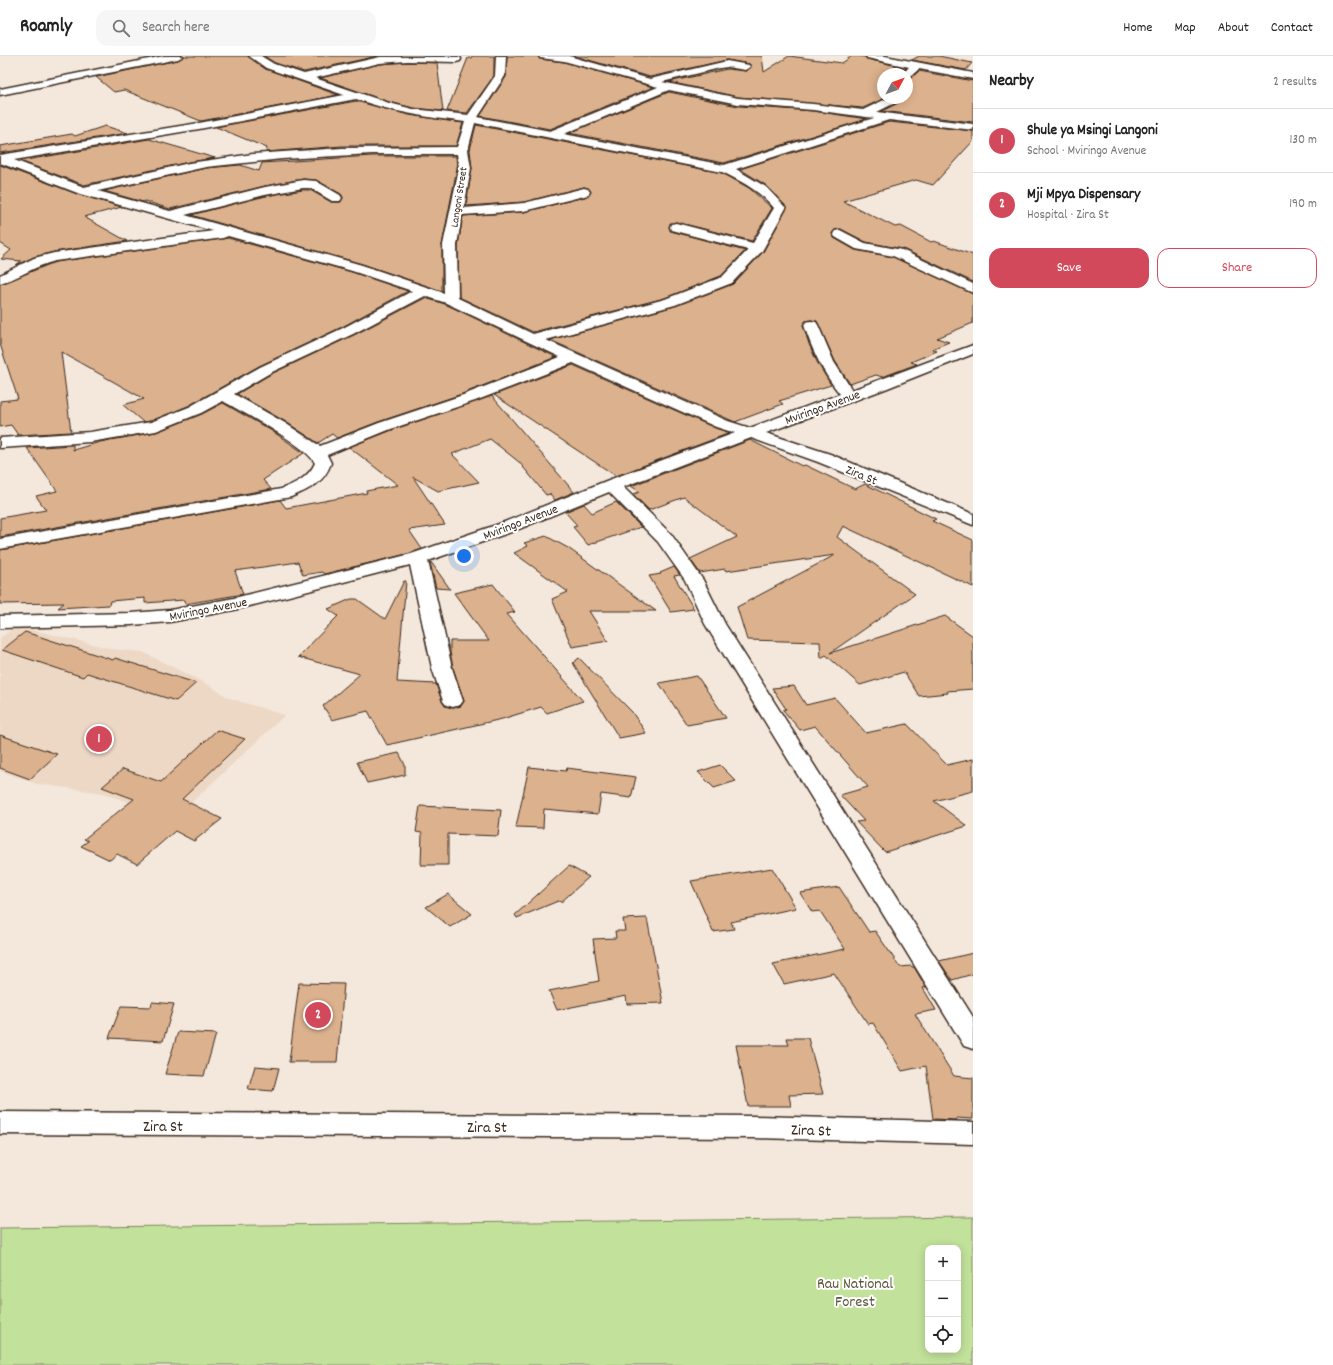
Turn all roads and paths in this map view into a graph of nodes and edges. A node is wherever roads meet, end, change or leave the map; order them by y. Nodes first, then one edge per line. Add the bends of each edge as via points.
1 (178, 56) edge
2 (254, 56) edge
3 (501, 56) edge
4 (544, 56) edge
5 (871, 56) edge
6 (568, 57) edge
7 (456, 58) dead end
8 (917, 66) junction
9 (744, 67) dead end
10 (913, 69) edge
11 (973, 76) edge
12 (306, 77) junction
13 (651, 82) junction
14 (668, 87) junction
15 (0, 92) edge
16 (356, 96) junction
17 (885, 104) edge
18 (866, 113) junction
19 (889, 116) junction
20 (471, 119) junction
21 (973, 127) edge
22 (551, 135) junction
23 (462, 150) junction
24 (0, 159) edge
25 (725, 169) junction
26 (84, 191) junction
27 (584, 192) dead end
28 (336, 198) dead end
29 (456, 212) junction
30 (170, 215) junction
31 (676, 227) dead end
32 (232, 232) junction
33 (840, 234) dead end
34 (757, 248) junction
35 (0, 279) edge
36 (973, 289) edge
37 (423, 291) junction
38 (451, 300) junction
39 (811, 325) dead end
40 (532, 339) junction
41 (973, 349) edge
42 (574, 358) junction
43 (222, 394) junction
44 (849, 396) junction
45 (750, 433) junction
46 (0, 443) edge
47 (318, 453) junction
48 (612, 485) junction
49 (973, 520) edge
50 (0, 544) edge
51 (418, 558) junction
52 (0, 622) edge
53 (453, 701) dead end
54 (973, 1038) edge
55 (0, 1123) edge
56 (973, 1133) edge

1 - 15 street
2 - 12 street via 270,66
3 - 20 street, Langoni Street via 500,76
4 - 6 street
5 - 8 street
6 - 13 street
7 - 12 street via 380,60
8 - 10 street
8 - 11 street
9 - 13 street via 720,65
12 - 16 street
13 - 14 street
14 - 18 street via 738,100
14 - 22 street
16 - 20 street via 413,112
16 - 24 street via 198,126
17 - 18 street
18 - 19 street
19 - 21 street
19 - 25 street
20 - 22 street
20 - 23 street, Langoni Street
22 - 25 street
23 - 26 street via 378,150 222,161
23 - 29 street, Langoni Street via 465,168
24 - 26 street, Zira St
25 - 34 street via 760,187 780,208
26 - 30 street, Zira St
27 - 29 street via 524,207
28 - 30 street via 312,184 304,184
29 - 38 street, Langoni Street via 450,245
30 - 32 street, Zira St
31 - 34 street
32 - 35 street via 54,257
32 - 37 street, Zira St via 357,268
33 - 36 street via 862,246 903,255
34 - 40 street via 727,280 670,302
37 - 38 street, Zira St
37 - 43 street
38 - 40 street, Zira St
39 - 44 street via 819,350 831,373
40 - 42 street, Zira St
41 - 44 street, Mviringo Avenue
42 - 45 street, Zira St via 722,424
42 - 47 street via 469,398 385,426
43 - 46 street via 195,410 156,426 90,437
43 - 47 street via 279,426
44 - 45 street, Mviringo Avenue
45 - 48 street, Mviringo Avenue
45 - 49 street, Zira St via 824,458
47 - 50 street via 323,463 320,473 308,484 285,493
48 - 51 street, Mviringo Avenue via 508,527
48 - 54 street via 665,538 694,580 715,624
51 - 52 street, Mviringo Avenue via 234,604 170,616
51 - 53 street via 442,668
55 - 56 street, Zira St via 755,1127

